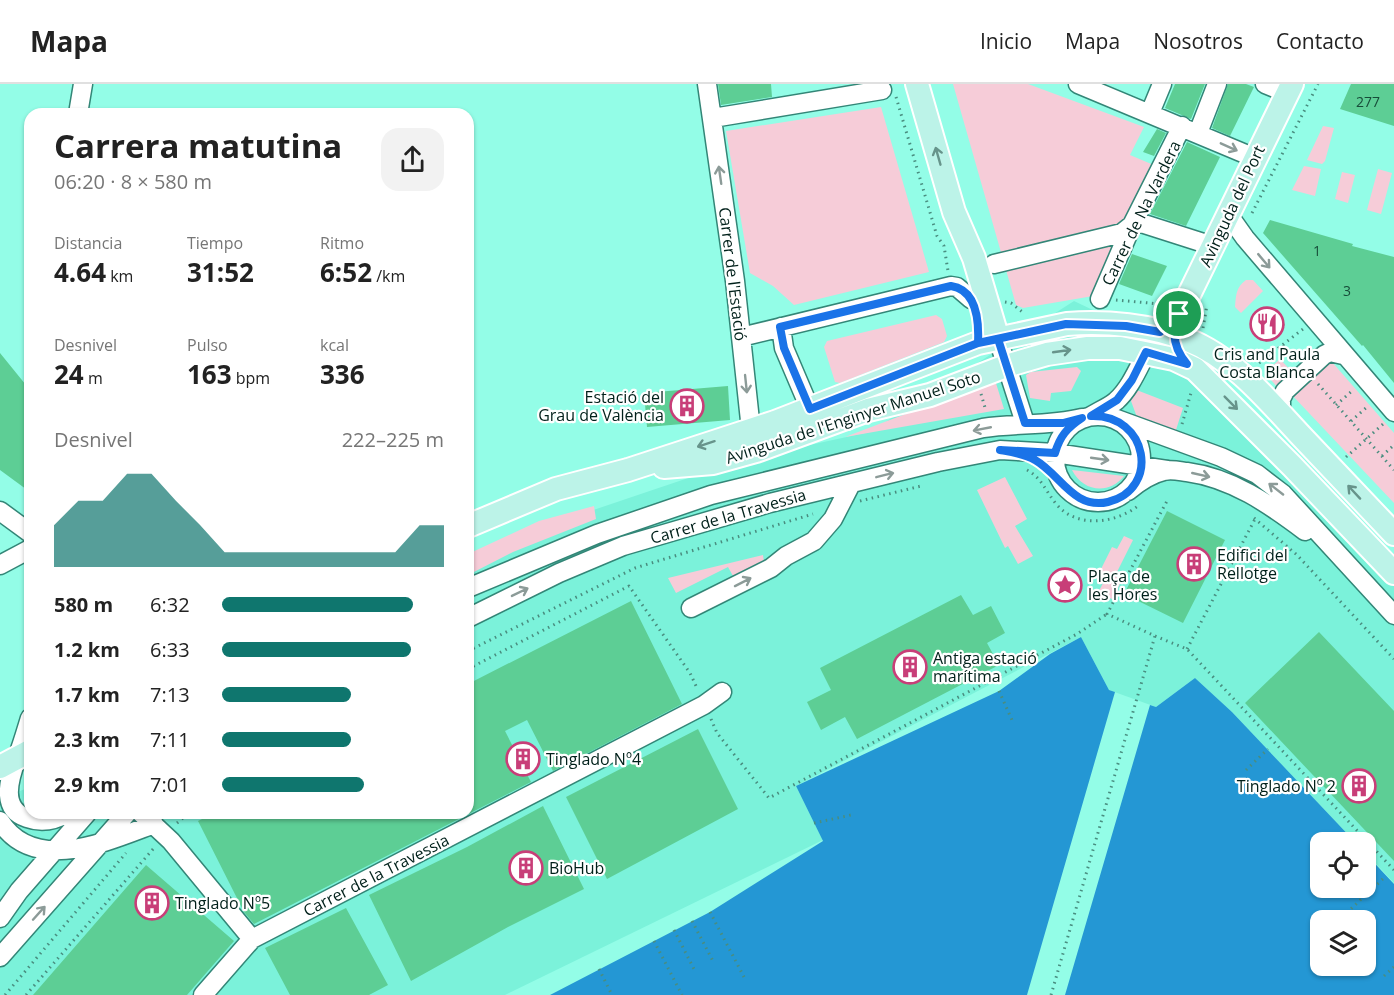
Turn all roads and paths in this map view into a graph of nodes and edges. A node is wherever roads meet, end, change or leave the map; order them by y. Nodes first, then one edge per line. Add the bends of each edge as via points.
1 (83, 84) edge
2 (707, 84) edge
3 (917, 84) edge
4 (1078, 84) edge
5 (1161, 84) edge
6 (1217, 84) edge
7 (1265, 84) edge
8 (1318, 84) edge
9 (1289, 89) edge
10 (889, 92) joint
11 (79, 108) edge
12 (1150, 113) junction
13 (716, 118) junction
14 (1190, 129) junction
15 (1255, 158) junction
16 (954, 212) junction
17 (1228, 214) junction
18 (1252, 215) dead end
19 (1132, 225) junction
20 (1213, 246) junction
21 (994, 264) dead end
22 (951, 286) junction
23 (971, 299) junction
24 (1100, 299) dead end
25 (1309, 324) dead end
26 (780, 327) junction
27 (1171, 327) junction
28 (741, 337) junction
29 (988, 341) junction
30 (1283, 345) junction
31 (1146, 352) junction
32 (1343, 355) junction
33 (1252, 358) dead end
34 (1296, 361) dead end
35 (1187, 364) junction
36 (1006, 366) junction
37 (1316, 383) dead end
38 (1357, 387) dead end
39 (1192, 389) dead end
40 (1371, 403) dead end
41 (1336, 405) junction
42 (810, 409) junction
43 (868, 410) junction
44 (1281, 414) junction
45 (1390, 416) edge
46 (1087, 417) junction
47 (1114, 418) junction
48 (1351, 421) junction
49 (1025, 423) junction
50 (1181, 425) dead end
51 (751, 430) junction
52 (1366, 439) junction
53 (1394, 445) edge
54 (910, 446) junction
55 (1000, 450) junction
56 (1055, 453) junction
57 (1346, 456) dead end
58 (1382, 456) junction
59 (1142, 465) junction
60 (1020, 469) dead end
61 (628, 470) junction
62 (1167, 470) junction
63 (1394, 470) edge
64 (1061, 482) junction
65 (850, 484) junction
66 (921, 486) dead end
67 (1128, 491) junction
68 (1168, 499) dead end
69 (1143, 503) dead end
70 (840, 506) junction
71 (0, 511) edge
72 (1247, 514) dead end
73 (1255, 519) junction
74 (474, 523) edge
75 (24, 529) edge
76 (1394, 534) edge
77 (24, 552) edge
78 (0, 566) edge
79 (1394, 573) edge
80 (474, 585) edge
81 (1373, 592) junction
82 (691, 608) dead end
83 (1107, 614) junction
84 (474, 615) edge
85 (1394, 615) edge
86 (1155, 636) junction
87 (474, 648) edge
88 (1187, 649) junction
89 (1394, 659) edge
90 (474, 666) edge
91 (999, 691) dead end
92 (722, 692) dead end
93 (704, 705) junction
94 (1012, 720) dead end
95 (24, 734) edge
96 (1268, 749) dead end
97 (11, 769) edge
98 (1246, 770) dead end
99 (851, 816) dead end
100 (24, 817) edge
101 (30, 819) edge
102 (52, 819) edge
103 (82, 819) edge
104 (122, 819) edge
105 (169, 819) edge
106 (0, 821) edge
107 (814, 823) dead end
108 (153, 824) edge
109 (99, 845) junction
110 (134, 849) dead end
111 (56, 850) junction
112 (1394, 870) edge
113 (1386, 876) dead end
114 (20, 891) junction
115 (0, 905) edge
116 (1350, 910) edge
117 (710, 912) dead end
118 (0, 918) edge
119 (692, 921) dead end
120 (674, 930) dead end
121 (252, 939) junction
122 (654, 940) dead end
123 (0, 957) edge
124 (714, 963) dead end
125 (1394, 967) edge
126 (599, 969) dead end
127 (695, 971) dead end
128 (1384, 976) dead end
129 (744, 977) dead end
130 (4, 995) edge
131 (26, 995) edge
132 (203, 995) edge
133 (612, 995) edge
134 (682, 995) edge
135 (1051, 995) edge

1 - 11 street
2 - 13 street, Carrer de l'Estació
16 -> 3 main road
4 - 12 street
5 - 12 street
6 - 14 street, Carrer de Na Vardera
7 - 9 street
8 - 18 path
9 - 15 main road, Avinguda del Port
10 - 13 street
10 - 22 path via 944,246
12 - 14 street
28 -> 13 street, Carrer de l'Estació
14 -> 15 street
14 - 19 street, Carrer de Na Vardera
15 - 17 main road, Avinguda del Port
16 - 23 main road
16 - 29 main road via 975,258
17 - 20 main road, Avinguda del Port
17 -> 32 street
19 - 20 street via 1141,223
19 - 21 street via 1122,233
19 - 24 street, Carrer de Na Vardera
20 - 27 main road, Avinguda del Port
22 - 23 street
22 - 26 street
23 - 29 main road via 977,322
25 - 30 path
26 - 28 street
26 - 42 street via 784,348
27 - 29 main road, Avinguda de l'Enginyer Manuel Soto via 1066,324
27 - 31 street, Avinguda del Port
27 - 35 main road via 1180,357
27 - 44 main road, Avinguda de l'Enginyer Manuel Soto via 1234,369
28 -> 51 street, Carrer de l'Estació
29 - 36 street
29 - 42 main road, Avinguda de l'Enginyer Manuel Soto
29 - 43 main road via 966,364
30 - 33 path via 1260,364
30 - 34 path
31 - 35 main road, Avinguda de l'Enginyer Manuel Soto
36 -> 31 main road, Avinguda de l'Enginyer Manuel Soto via 1088,348
31 - 46 street via 1117,400
32 - 44 street via 1330,351 1285,392
32 - 45 street
35 -> 79 main road via 1228,401
36 - 43 main road, Avinguda de l'Enginyer Manuel Soto via 930,395
36 - 49 street
37 - 41 path
38 - 41 path
39 - 50 path
40 - 48 path
41 - 48 path
42 - 51 main road, Avinguda de l'Enginyer Manuel Soto
43 - 61 main road, Avinguda de l'Enginyer Manuel Soto via 713,463
76 -> 44 main road, Avinguda de l'Enginyer Manuel Soto
45 - 52 path
46 - 47 street
46 - 49 street, Avinguda de l'Enginyer Manuel Soto via 1063,423
46 - 56 street via 1069,426
47 - 59 street via 1136,437
81 -> 47 street via 1283,494 1257,474
48 - 52 path
49 -> 54 street, Avinguda de l'Enginyer Manuel Soto via 983,428
51 -> 61 main road, Avinguda de l'Enginyer Manuel Soto
52 - 57 path
52 - 58 path
53 - 58 path
54 - 55 street, Avinguda de l'Enginyer Manuel Soto via 960,444
54 - 80 street, Avinguda de l'Enginyer Manuel Soto via 711,495 558,549
55 - 56 street
55 - 64 street, Avinguda de l'Enginyer Manuel Soto via 1035,459
65 -> 55 street, Carrer de la Travessia
56 -> 59 street
56 - 64 street via 1055,468
58 - 63 path
59 - 62 street
59 - 67 street
60 - 69 path via 1038,476 1058,506 1080,519 1116,519
61 - 74 main road, Avinguda de l'Enginyer Manuel Soto via 556,489
62 - 67 street
62 -> 81 street via 1217,479 1270,505 1308,533
64 - 67 street via 1080,499 1092,502 1112,500
65 - 70 street
84 -> 65 street, Carrer de la Travessia via 623,546 706,520
66 - 70 path
68 - 83 path
82 -> 70 street via 771,568 814,541
70 - 87 path via 635,568
71 - 75 street
72 - 73 path
73 - 88 path
73 - 89 path via 1297,555
77 - 78 street
81 - 85 street
83 - 86 path
83 - 93 path via 1077,634 769,798 717,733
86 - 88 path
86 - 135 path
88 - 112 path
90 - 93 path via 629,586 690,673
91 - 94 path
92 - 93 street, Carrer de la Travessia
93 - 121 street, Carrer de la Travessia
95 - 97 street
96 - 98 path
97 - 100 street via 8,798
99 - 107 path
101 - 102 street
103 - 111 street
104 - 109 street
105 - 108 path
106 - 111 street via 16,839
108 - 109 street
108 - 121 street
108 - 131 path
109 - 111 street
123 -> 109 street
110 - 130 path via 125,854
111 - 114 street
113 - 116 path
114 - 115 street
114 - 118 street
117 - 129 path
119 - 124 path
120 - 127 path
121 - 132 street, Carrer de la Travessia
122 - 134 path
125 - 128 path
126 - 133 path

